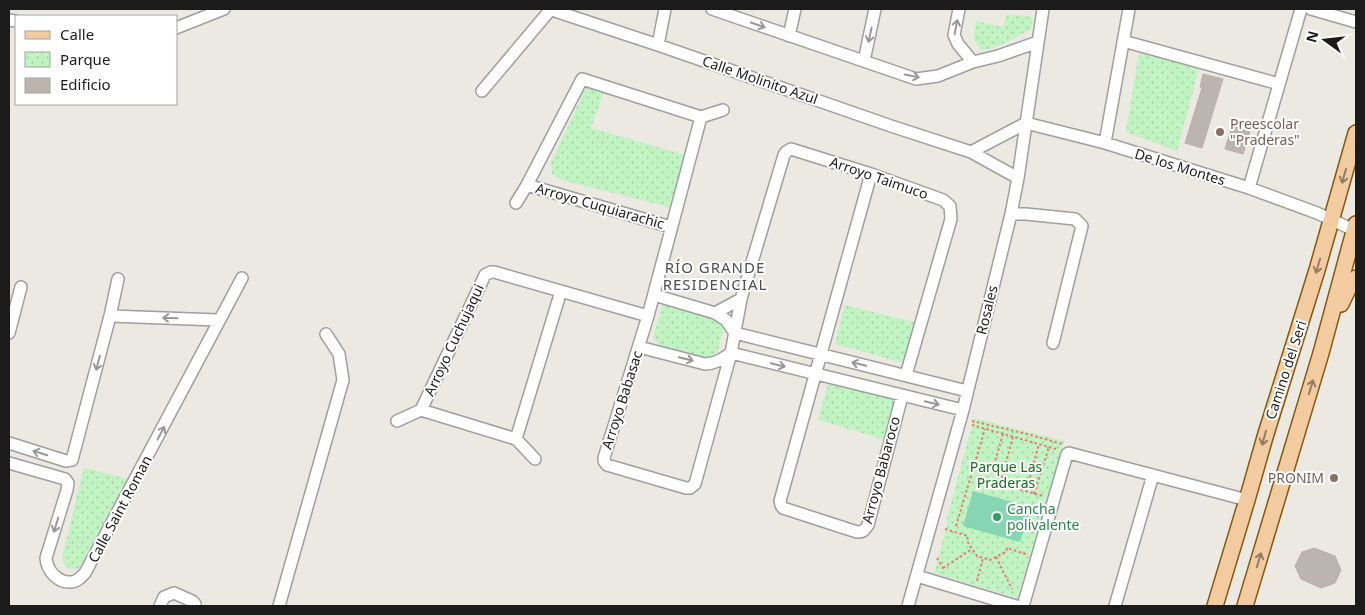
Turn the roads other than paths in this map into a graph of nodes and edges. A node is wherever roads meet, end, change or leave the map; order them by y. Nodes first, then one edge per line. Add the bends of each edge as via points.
1 (224, 9) edge
2 (550, 9) edge
3 (666, 9) edge
4 (712, 9) edge
5 (795, 9) edge
6 (875, 9) edge
7 (959, 9) edge
8 (1043, 9) edge
9 (1129, 9) edge
10 (1302, 9) edge
11 (1311, 9) edge
12 (1356, 22) edge
13 (178, 27) edge
14 (789, 36) junction
15 (1124, 41) junction
16 (1038, 42) junction
17 (658, 45) junction
18 (864, 61) junction
19 (974, 62) junction
20 (1279, 84) junction
21 (482, 91) dead end
22 (723, 110) dead end
23 (701, 117) junction
24 (1026, 123) junction
25 (1356, 133) edge
26 (1105, 143) junction
27 (971, 152) junction
28 (871, 174) junction
29 (1018, 178) junction
30 (527, 185) junction
31 (1249, 188) junction
32 (516, 204) dead end
33 (1011, 214) junction
34 (1331, 220) junction
35 (671, 228) junction
36 (1356, 228) edge
37 (242, 278) dead end
38 (1356, 278) edge
39 (118, 279) dead end
40 (21, 287) dead end
41 (561, 291) junction
42 (654, 296) junction
43 (741, 299) junction
44 (715, 313) junction
45 (110, 316) junction
46 (648, 316) junction
47 (218, 320) junction
48 (735, 332) junction
49 (9, 333) edge
50 (326, 334) dead end
51 (1054, 343) dead end
52 (639, 347) junction
53 (731, 353) junction
54 (1320, 353) junction
55 (822, 355) junction
56 (816, 375) junction
57 (906, 375) junction
58 (967, 391) junction
59 (902, 396) junction
60 (421, 410) junction
61 (963, 410) junction
62 (397, 421) dead end
63 (516, 439) junction
64 (9, 442) edge
65 (534, 459) dead end
66 (9, 463) edge
67 (1153, 475) junction
68 (1247, 500) junction
69 (916, 576) junction
70 (160, 606) edge
71 (197, 606) edge
72 (279, 606) edge
73 (908, 606) edge
74 (1016, 606) edge
75 (1023, 606) edge
76 (1115, 606) edge
77 (1215, 606) edge
78 (1246, 606) edge

1 - 13 street
2 - 17 street, Calle Molinito Azul
2 - 21 street
3 - 17 street
4 -> 14 street
5 - 14 street
6 -> 18 street
19 -> 7 street via 954,35
8 - 16 street, Rosales
9 - 15 street
10 - 20 street
11 - 12 street
14 - 18 street
15 - 20 street
15 - 26 street
16 - 19 street
16 - 24 street, Rosales
17 - 27 street, Calle Molinito Azul
18 -> 19 street via 916,79 938,76
20 - 31 street
22 - 23 street
23 - 30 street, Arroyo Cuquiarachic via 578,76
23 - 35 street, Arroyo Cuquiarachic
24 - 26 street, De los Montes
24 - 27 street
24 - 29 street, Rosales
25 -> 34 main road, Camino del Seri
26 - 31 street, De los Montes
27 - 29 street, Calle Molinito Azul
28 - 43 street, Arroyo Taimuco via 796,150 786,152
28 - 55 street
28 - 57 street, Arroyo Taimuco via 943,200 952,212
29 - 33 street, Rosales
30 - 32 street
30 - 35 street, Arroyo Cuquiarachic
31 - 34 street, De los Montes
33 - 51 street via 1075,219 1082,226
33 - 58 street, Rosales
34 - 36 street, De los Montes
34 -> 68 main road, Camino del Seri
35 - 42 street, Arroyo Cuquiarachic
36 - 54 main road, Camino del Seri
37 - 47 street, Calle Saint Roman
38 - 54 main road via 1344,295
39 - 45 street
40 - 49 street
41 - 46 street, Arroyo Cuchujaqui
41 - 60 street, Arroyo Cuchujaqui via 494,272 485,275
41 - 63 street
42 - 44 street
42 - 46 street, Arroyo Cuquiarachic
43 - 44 street
43 - 48 street, Arroyo Taimuco
44 - 48 street via 726,320
47 -> 45 street
45 -> 64 street via 72,460 66,461
46 - 52 street, Arroyo Babasac
66 -> 47 street, Calle Saint Roman via 65,479 68,483 46,565 51,574 61,580 78,580 86,573
48 - 53 street, Arroyo Taimuco
48 - 55 street
50 - 72 street via 339,354 343,380
52 -> 53 street via 704,364 718,362
52 - 53 street, Arroyo Babasac via 604,461 610,466 686,488 695,484
53 -> 56 street
78 -> 54 main road, Camino del Seri
55 - 56 street
57 -> 55 street
56 - 59 street
56 - 59 street, Arroyo Babaroco via 781,505 787,510 857,532 862,532 868,525
57 - 58 street
58 - 61 street, Rosales
59 -> 61 street
60 - 62 street
60 - 63 street, Arroyo Cuchujaqui
61 - 69 street, Rosales
63 - 65 street
67 - 68 street
67 - 75 street via 1063,450
67 - 76 street
68 - 77 main road, Camino del Seri
69 - 73 street, Rosales
69 - 74 street
70 - 71 street via 164,597 174,593

